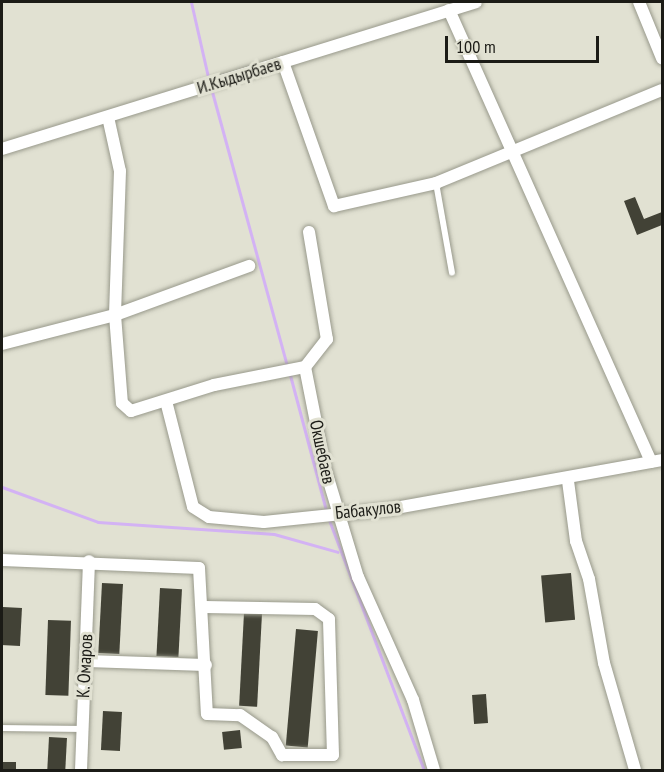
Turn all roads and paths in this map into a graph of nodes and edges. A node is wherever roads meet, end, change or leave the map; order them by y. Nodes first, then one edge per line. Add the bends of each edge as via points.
1 (476, 2) edge
2 (639, 2) edge
3 (449, 10) junction
4 (663, 58) edge
5 (283, 62) junction
6 (663, 90) edge
7 (108, 117) junction
8 (2, 149) edge
9 (509, 152) junction
10 (436, 183) junction
11 (309, 232) dead end
12 (249, 266) dead end
13 (452, 273) dead end
14 (115, 315) junction
15 (2, 344) edge
16 (305, 367) junction
17 (166, 401) junction
18 (657, 461) edge
19 (568, 481) junction
20 (336, 513) junction
21 (2, 560) edge
22 (89, 561) junction
23 (205, 607) junction
24 (86, 661) junction
25 (206, 665) junction
26 (2, 728) edge
27 (82, 729) junction
28 (81, 771) edge
29 (434, 771) edge
30 (635, 771) edge

1 - 3 street, И.Кыдырбаев
2 - 4 street
3 - 5 street, И.Кыдырбаев
3 - 9 street, Бабакулов
5 - 7 street, И.Кыдырбаев
5 - 10 street via 334,206
6 - 9 street
7 - 8 street, И.Кыдырбаев
7 - 14 street via 120,171
9 - 10 street
9 - 18 street, Бабакулов
10 - 13 lane
11 - 16 street via 327,339
12 - 14 street
14 - 15 street
14 - 17 street via 122,402 131,411
16 - 17 street
16 - 20 street, Окшебаев
17 - 20 street, Бабакулов via 193,507 209,517 264,522
18 - 19 street, Бабакулов
19 - 20 street, Бабакулов
19 - 30 street via 576,541 589,579 604,663
20 - 29 street, Окшебаев via 413,700
21 - 22 street
22 - 23 street via 199,568
22 - 24 street, К. Омаров
23 - 25 street
23 - 25 street via 315,609 328,619 333,755 282,755 272,737 240,716 207,714
24 - 25 street
24 - 27 street, К. Омаров
26 - 27 lane
27 - 28 street, К. Омаров

